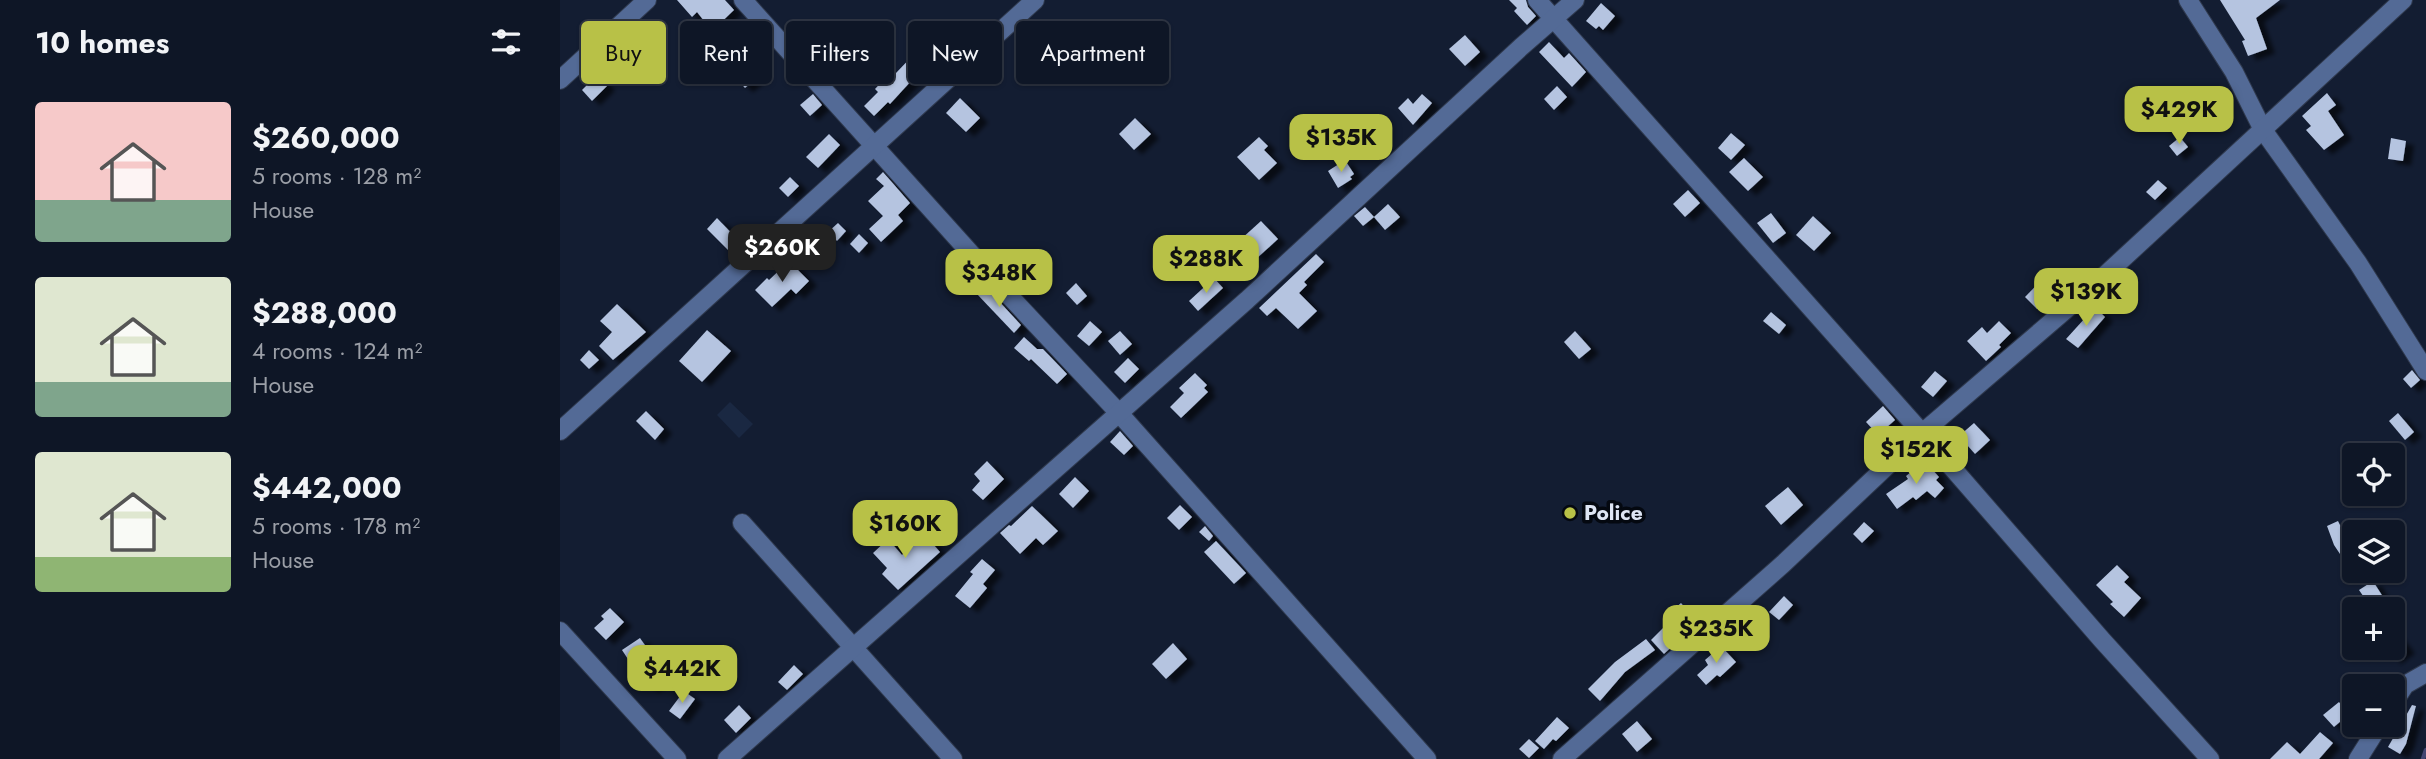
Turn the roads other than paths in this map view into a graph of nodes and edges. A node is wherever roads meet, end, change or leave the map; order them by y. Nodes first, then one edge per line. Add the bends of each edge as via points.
1 (647, 0) edge
2 (743, 0) edge
3 (1035, 0) edge
4 (1536, 0) edge
5 (1574, 0) edge
6 (2188, 0) edge
7 (2403, 0) edge
8 (1554, 20) junction
9 (560, 80) edge
10 (2263, 130) junction
11 (873, 145) junction
12 (2426, 371) edge
13 (1118, 412) junction
14 (560, 431) edge
15 (1922, 433) junction
16 (742, 523) dead end
17 (560, 631) edge
18 (853, 647) junction
19 (2426, 673) edge
20 (2405, 685) edge
21 (2372, 737) edge
22 (677, 759) edge
23 (727, 759) edge
24 (953, 759) edge
25 (1427, 759) edge
26 (1562, 759) edge
27 (2210, 759) edge
28 (2358, 759) edge

1 - 9 street
2 - 11 street
3 - 11 street
4 - 8 street
5 - 8 street
6 - 10 street via 2234,72
7 - 10 street
8 - 13 street
8 - 15 street
10 - 12 street via 2358,263
10 - 15 street via 2090,289
11 - 13 street
11 - 14 street
13 - 18 street
13 - 25 street
15 - 26 street via 1783,564
15 - 27 street
16 - 18 street
17 - 22 street
18 - 23 street
18 - 24 street
19 - 20 street
21 - 28 street

